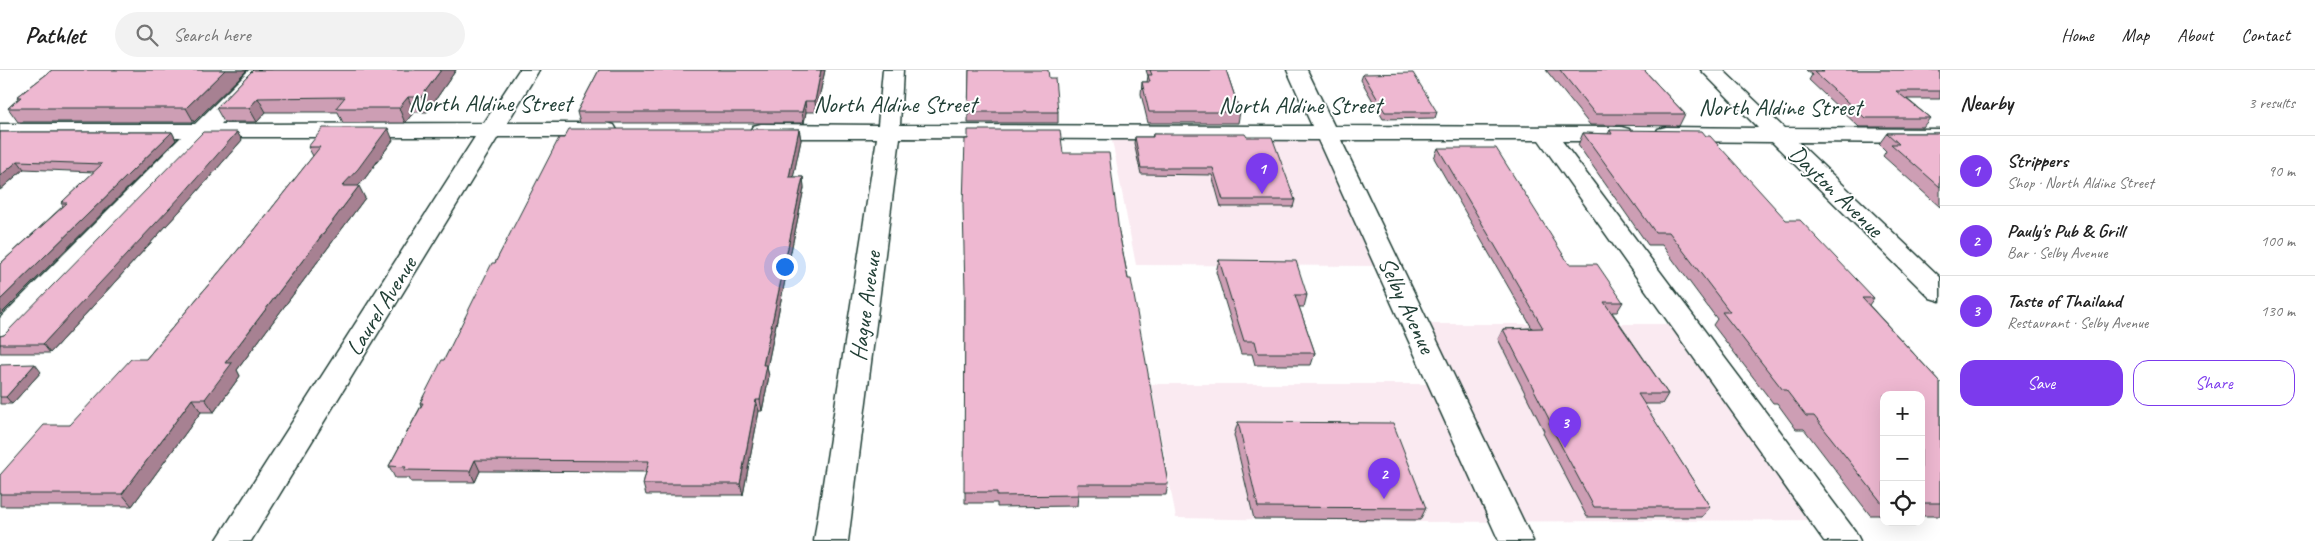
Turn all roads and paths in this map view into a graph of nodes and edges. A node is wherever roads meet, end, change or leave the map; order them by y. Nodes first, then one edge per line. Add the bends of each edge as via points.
1 (261, 70) edge
2 (529, 70) edge
3 (893, 70) edge
4 (1297, 70) edge
5 (1711, 70) edge
6 (493, 130) junction
7 (626, 130) edge
8 (0, 131) edge
9 (201, 131) junction
10 (736, 131) edge
11 (889, 131) junction
12 (1326, 132) junction
13 (1546, 134) junction
14 (1778, 136) junction
15 (1940, 136) edge
16 (1940, 292) edge
17 (0, 335) edge
18 (233, 541) edge
19 (831, 541) edge
20 (1516, 541) edge
21 (1843, 541) edge

1 - 9 street
2 - 6 street, Laurel Avenue
3 - 11 street, Hague Avenue
4 - 12 street, Selby Avenue
5 - 14 street, Dayton Avenue
6 - 7 street, North Aldine Street
6 - 9 street, North Aldine Street
6 - 18 street, Laurel Avenue
8 - 9 street, North Aldine Street
9 - 17 street
10 - 11 street, North Aldine Street
11 - 12 street, North Aldine Street
11 - 19 street, Hague Avenue
12 - 13 street, North Aldine Street
12 - 20 street, Selby Avenue
13 - 14 street, North Aldine Street
13 - 21 street
14 - 15 street, North Aldine Street
14 - 16 street, Dayton Avenue

